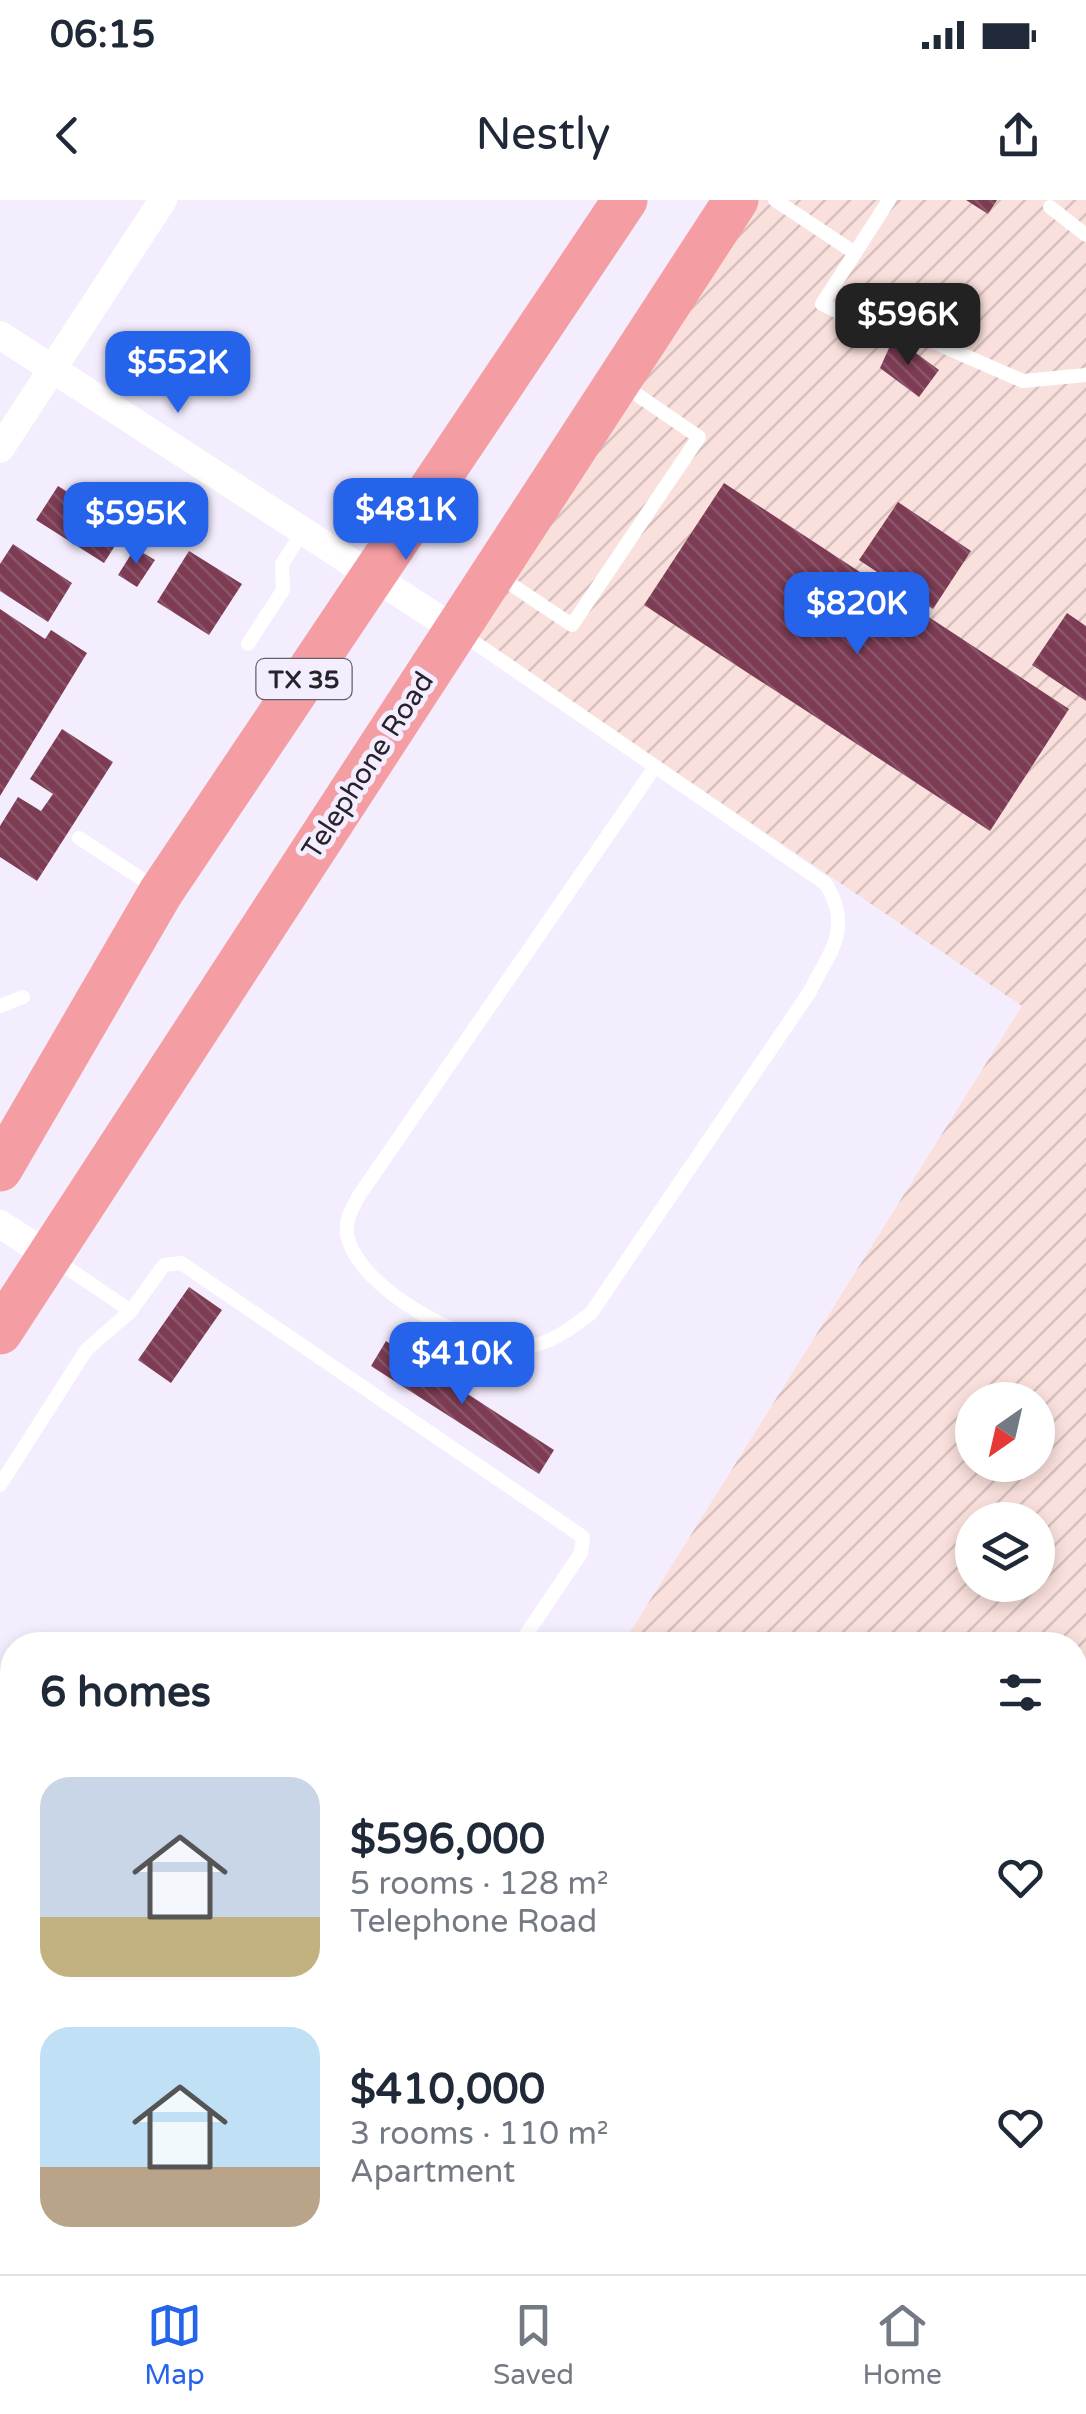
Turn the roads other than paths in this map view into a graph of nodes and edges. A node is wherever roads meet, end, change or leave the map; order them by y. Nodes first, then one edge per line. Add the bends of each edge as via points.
1 (164, 200) edge
2 (625, 200) edge
3 (736, 200) edge
4 (775, 200) edge
5 (889, 200) edge
6 (1050, 207) dead end
7 (1086, 235) edge
8 (854, 252) junction
9 (0, 335) edge
10 (52, 369) junction
11 (1086, 375) edge
12 (618, 382) junction
13 (0, 449) edge
14 (303, 531) junction
15 (494, 573) junction
16 (372, 576) junction
17 (456, 630) junction
18 (248, 644) dead end
19 (654, 767) junction
20 (79, 838) dead end
21 (162, 892) junction
22 (23, 998) dead end
23 (0, 1006) edge
24 (0, 1169) edge
25 (0, 1224) edge
26 (49, 1256) junction
27 (131, 1311) junction
28 (0, 1332) edge
29 (0, 1485) edge
30 (528, 1632) edge

1 - 10 street
2 - 16 main road, TX 35
3 - 12 main road, Telephone Road
4 - 8 lane
5 - 8 lane
6 - 7 lane
8 - 11 lane via 822,304 852,319 890,323 1023,381
9 - 10 street
10 - 13 street
10 - 14 street
12 - 15 main road, Telephone Road
12 - 15 lane via 700,437 572,624
14 - 16 street
14 - 18 lane via 282,564 283,590
15 - 17 main road, Telephone Road
16 - 17 street
16 - 21 main road, TX 35
17 - 19 lane
17 - 26 main road, Telephone Road
19 - 19 lane via 826,884 841,909 838,937 808,993 591,1312 566,1333 527,1347 458,1334 378,1282 347,1236 347,1219
20 - 21 lane
21 - 24 main road, TX 35
22 - 23 lane
25 - 26 street
26 - 27 lane
26 - 28 main road, Telephone Road
27 - 29 lane via 88,1349
27 - 30 lane via 164,1265 182,1263 574,1527 584,1536 580,1553

